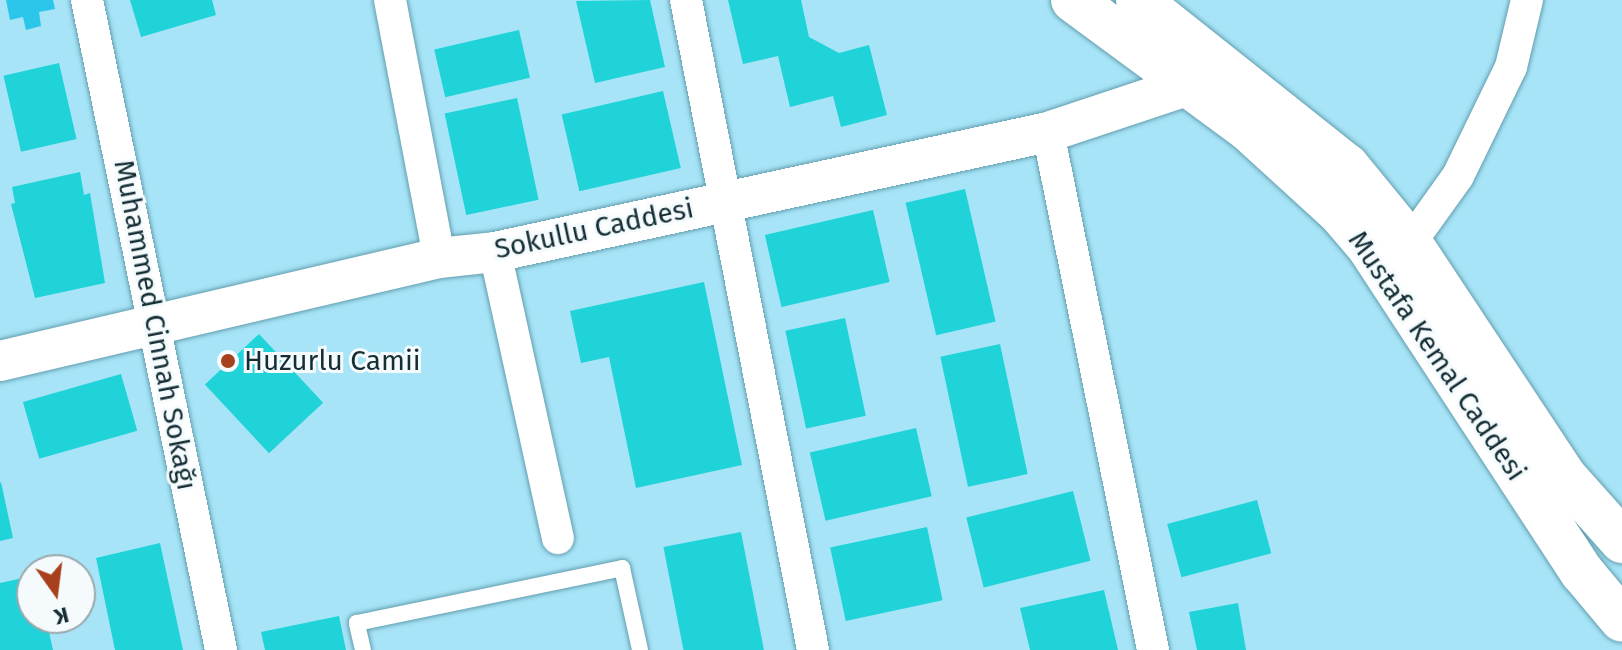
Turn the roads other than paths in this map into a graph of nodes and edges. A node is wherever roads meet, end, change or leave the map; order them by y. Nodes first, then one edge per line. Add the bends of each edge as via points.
1 (87, 0) edge
2 (390, 0) edge
3 (686, 0) edge
4 (1073, 0) edge
5 (1138, 0) edge
6 (1527, 0) edge
7 (1186, 86) junction
8 (1048, 132) junction
9 (723, 201) junction
10 (1410, 243) junction
11 (495, 252) junction
12 (439, 258) junction
13 (156, 324) junction
14 (0, 361) edge
15 (558, 538) dead end
16 (1622, 541) edge
17 (1618, 624) edge
18 (221, 650) edge
19 (363, 650) edge
20 (640, 650) edge
21 (813, 650) edge
22 (1153, 650) edge

1 - 13 street, Muhammed Cinnah Sokağı
2 - 12 street
3 - 9 street
4 - 7 main road, Mustafa Kemal Caddesi
5 - 10 main road, Mustafa Kemal Caddesi via 1347,166
6 - 10 street via 1511,67 1458,176
7 - 8 street, Sokullu Caddesi
7 - 17 main road, Mustafa Kemal Caddesi via 1314,184 1369,247
8 - 9 street, Sokullu Caddesi
8 - 22 street
9 - 11 street, Sokullu Caddesi
9 - 21 street
10 - 16 main road, Mustafa Kemal Caddesi via 1565,477
11 - 12 street, Sokullu Caddesi
11 - 15 street
12 - 13 street, Sokullu Caddesi
13 - 14 street, Sokullu Caddesi
13 - 18 street, Muhammed Cinnah Sokağı
19 - 20 lane via 357,623 622,568

